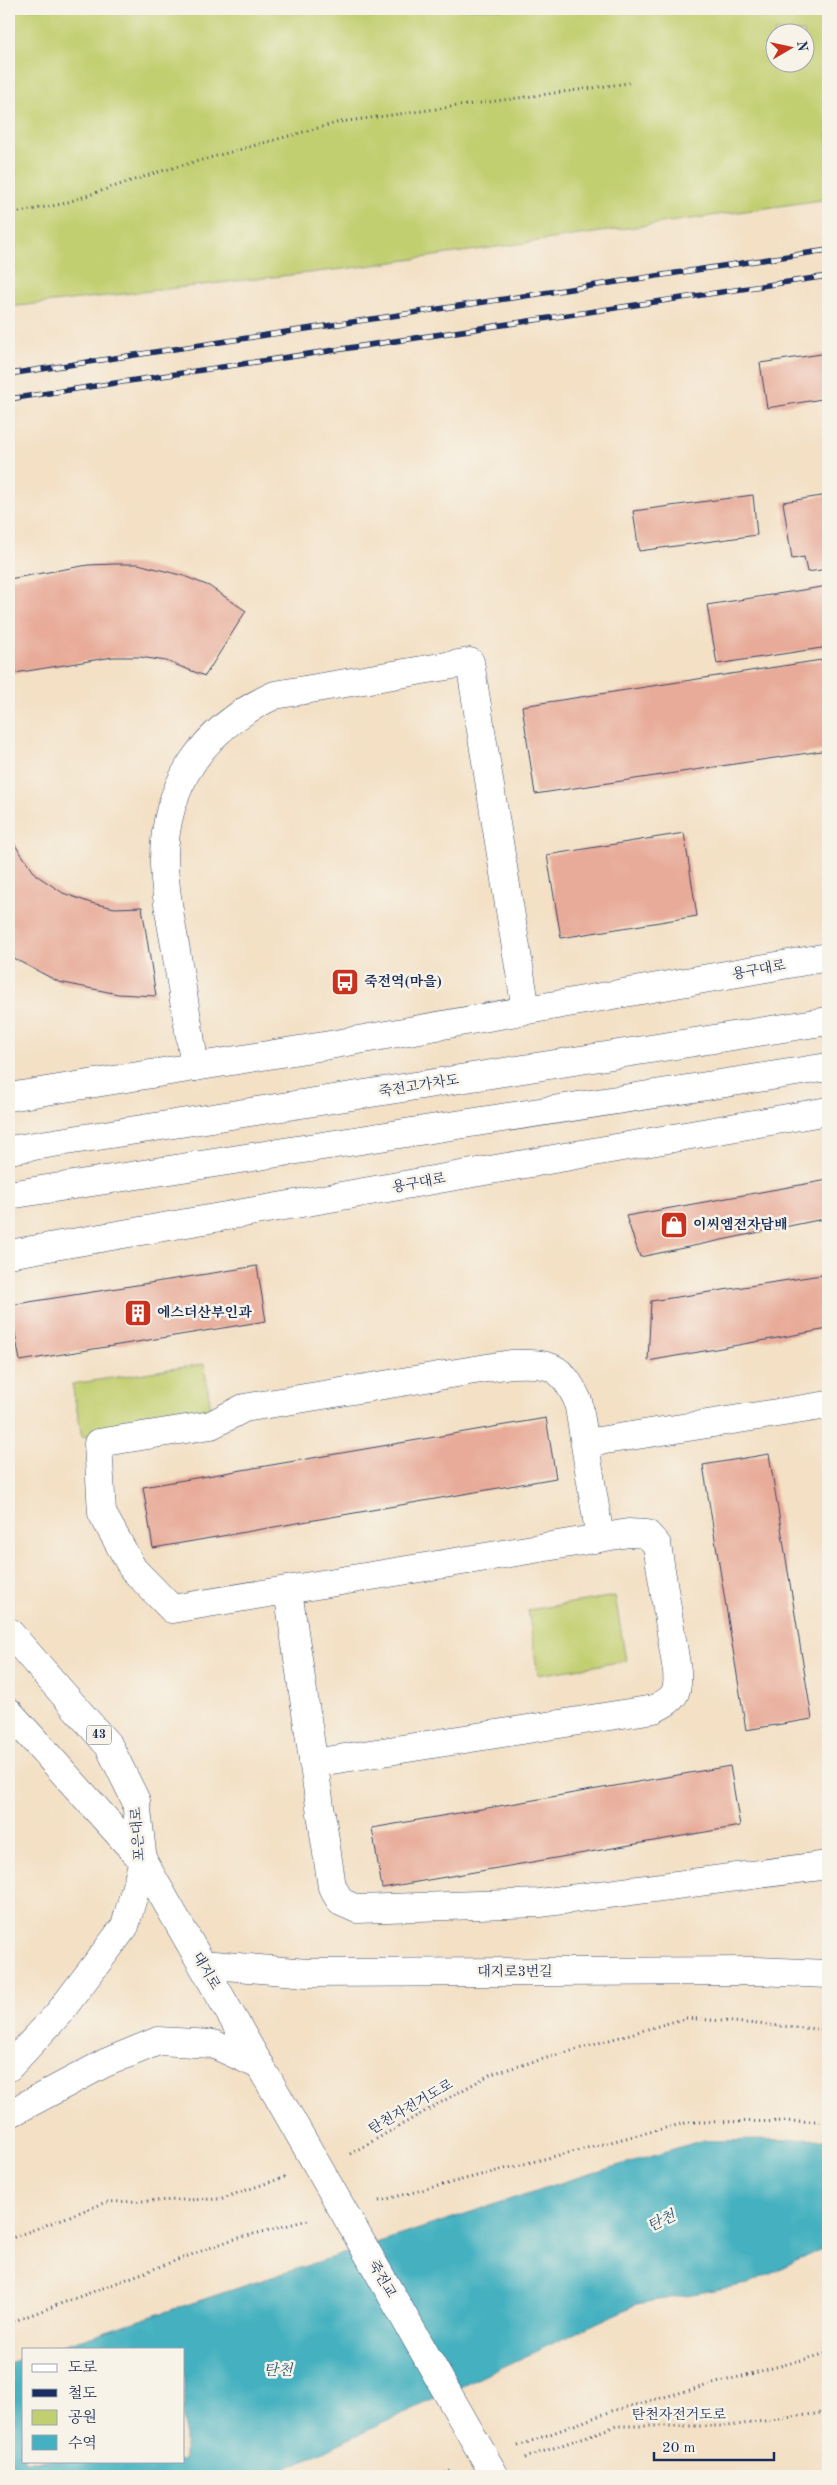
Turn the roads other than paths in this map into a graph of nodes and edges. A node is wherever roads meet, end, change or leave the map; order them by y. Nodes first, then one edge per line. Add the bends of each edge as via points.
1 (828, 957) edge
2 (526, 1010) junction
3 (828, 1021) edge
4 (828, 1067) edge
5 (195, 1068) junction
6 (9, 1097) edge
7 (828, 1111) edge
8 (9, 1150) edge
9 (9, 1195) edge
10 (9, 1254) edge
11 (827, 1412) edge
12 (586, 1443) junction
13 (600, 1538) junction
14 (288, 1591) junction
15 (9, 1632) edge
16 (9, 1712) edge
17 (313, 1763) junction
18 (143, 1861) junction
19 (828, 1865) edge
20 (202, 1964) junction
21 (828, 1974) edge
22 (9, 2067) edge
23 (265, 2074) junction
24 (9, 2114) edge
25 (495, 2476) edge

1 - 2 main road, 용구대로
2 - 5 main road, 용구대로
2 - 5 main road via 470,662 284,693 250,706 227,723 185,771 172,802 164,864
3 - 8 main road, 죽전고가차도
4 - 9 main road
5 - 6 main road, 용구대로
7 - 10 main road, 용구대로
11 - 12 main road
12 - 13 main road
12 - 14 main road via 578,1401 569,1381 556,1367 537,1363 511,1364 244,1408 211,1425 98,1443 102,1513 133,1569 172,1609
13 - 14 main road
13 - 17 main road via 628,1533 647,1534 657,1545 677,1671 678,1687 670,1701 654,1709
14 - 17 main road
15 - 18 main road, 포은대로 / 43 via 109,1746 136,1801
16 - 18 main road
17 - 19 main road via 332,1887 341,1902 358,1909 540,1903
18 - 20 main road, 대지로
18 - 22 main road, 포은대로 / 43 via 124,1926 59,2013
20 - 21 main road, 대지로3번길 via 307,1974 756,1971
20 - 23 main road, 대지로
23 - 24 main road via 213,2044 158,2041 105,2063
23 - 25 main road, 죽전교, bridge

